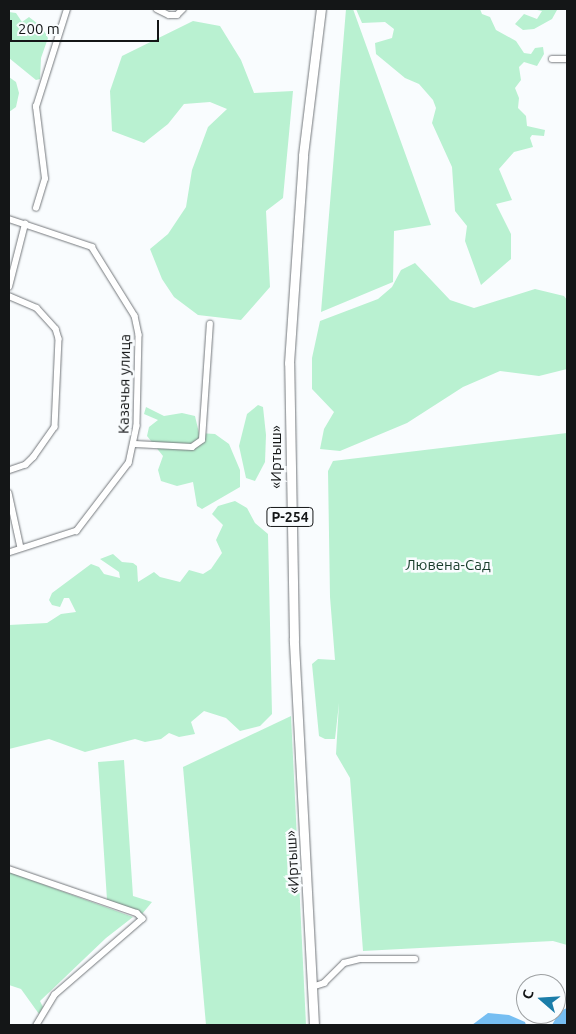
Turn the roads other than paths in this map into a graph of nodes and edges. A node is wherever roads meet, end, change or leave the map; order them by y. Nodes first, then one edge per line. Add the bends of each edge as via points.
1 (67, 9) edge
2 (157, 9) edge
3 (183, 9) edge
4 (321, 9) edge
5 (552, 59) dead end
6 (567, 59) edge
7 (36, 208) dead end
8 (9, 219) edge
9 (25, 224) junction
10 (9, 286) edge
11 (9, 296) edge
12 (210, 324) dead end
13 (135, 444) junction
14 (9, 471) edge
15 (9, 493) edge
16 (20, 548) junction
17 (9, 553) edge
18 (9, 869) edge
19 (415, 959) dead end
20 (312, 987) junction
21 (37, 1025) edge
22 (314, 1025) edge

1 - 7 street via 36,107 45,180
2 - 3 street via 177,15
4 - 20 highway, «Иртыш» / Р-254 via 303,155 289,363 294,630
5 - 6 street
8 - 9 street, Казачья улица
9 - 10 street
9 - 13 street, Казачья улица via 92,247 135,316 139,336
11 - 14 street via 38,308 56,329 59,339 55,426 34,458
12 - 13 street via 202,440 192,447
13 - 16 street, Казачья улица via 129,463 77,531
15 - 16 street
16 - 17 street, Казачья улица
18 - 21 street via 137,913 143,919 54,995
19 - 20 street via 360,959 344,963 324,983
20 - 22 highway, «Иртыш» / Р-254

